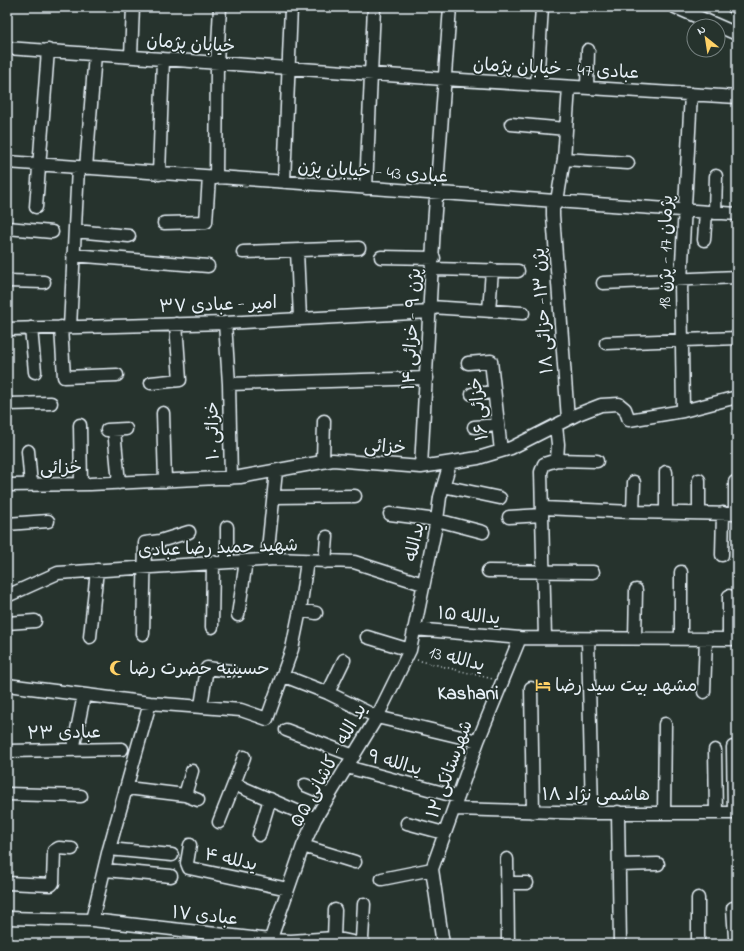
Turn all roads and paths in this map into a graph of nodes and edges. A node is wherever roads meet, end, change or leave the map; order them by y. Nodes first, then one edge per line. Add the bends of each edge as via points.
1 (133, 7) edge
2 (220, 7) edge
3 (292, 7) edge
4 (374, 7) edge
5 (450, 7) edge
6 (542, 7) edge
7 (675, 7) edge
8 (737, 34) edge
9 (7, 48) edge
10 (48, 50) junction
11 (588, 50) dead end
12 (95, 54) junction
13 (131, 56) junction
14 (163, 59) junction
15 (217, 64) junction
16 (289, 68) junction
17 (372, 73) junction
18 (444, 79) junction
19 (537, 85) junction
20 (569, 87) junction
21 (587, 88) junction
22 (691, 94) junction
23 (737, 97) edge
24 (511, 124) dead end
25 (566, 129) junction
26 (564, 159) junction
27 (7, 162) edge
28 (628, 163) dead end
29 (40, 164) junction
30 (82, 168) junction
31 (159, 174) junction
32 (716, 176) dead end
33 (213, 177) junction
34 (284, 182) junction
35 (366, 188) junction
36 (436, 194) junction
37 (557, 201) junction
38 (36, 207) dead end
39 (684, 210) junction
40 (710, 212) junction
41 (737, 214) edge
42 (164, 223) dead end
43 (7, 228) edge
44 (74, 231) junction
45 (52, 232) dead end
46 (129, 236) dead end
47 (704, 240) dead end
48 (359, 248) dead end
49 (297, 251) junction
50 (243, 252) dead end
51 (73, 255) junction
52 (381, 257) dead end
53 (433, 263) junction
54 (208, 266) dead end
55 (492, 270) junction
56 (518, 271) dead end
57 (737, 277) edge
58 (7, 281) edge
59 (681, 281) junction
60 (44, 282) dead end
61 (603, 284) dead end
62 (430, 309) junction
63 (489, 311) junction
64 (523, 313) dead end
65 (300, 318) junction
66 (225, 323) junction
67 (176, 324) junction
68 (65, 327) junction
69 (31, 328) junction
70 (7, 329) edge
71 (737, 338) edge
72 (682, 340) junction
73 (606, 343) dead end
74 (468, 363) dead end
75 (35, 372) dead end
76 (117, 376) dead end
77 (427, 378) junction
78 (152, 383) dead end
79 (229, 384) junction
80 (494, 392) junction
81 (472, 394) dead end
82 (737, 397) edge
83 (50, 403) dead end
84 (7, 404) edge
85 (683, 411) junction
86 (163, 413) dead end
87 (568, 419) junction
88 (324, 421) dead end
89 (498, 424) junction
90 (80, 425) dead end
91 (556, 426) junction
92 (474, 427) dead end
93 (115, 430) dead end
94 (28, 451) dead end
95 (501, 451) junction
96 (557, 460) junction
97 (323, 461) junction
98 (597, 461) dead end
99 (450, 463) junction
100 (421, 467) junction
101 (276, 472) junction
102 (666, 472) dead end
103 (230, 478) junction
104 (699, 480) dead end
105 (165, 481) junction
106 (634, 482) dead end
107 (735, 482) dead end
108 (119, 483) junction
109 (81, 484) junction
110 (7, 485) edge
111 (31, 485) junction
112 (443, 486) junction
113 (355, 496) dead end
114 (274, 497) junction
115 (500, 498) dead end
116 (543, 512) junction
117 (633, 512) junction
118 (666, 512) junction
119 (699, 513) junction
120 (723, 513) junction
121 (390, 514) dead end
122 (736, 514) edge
123 (509, 517) dead end
124 (437, 520) junction
125 (48, 521) dead end
126 (7, 524) edge
127 (227, 527) dead end
128 (189, 532) dead end
129 (483, 532) dead end
130 (327, 537) dead end
131 (722, 555) dead end
132 (267, 559) junction
133 (246, 560) junction
134 (307, 561) junction
135 (213, 562) junction
136 (227, 562) junction
137 (325, 562) junction
138 (145, 568) junction
139 (97, 570) junction
140 (488, 571) dead end
141 (543, 571) junction
142 (593, 572) dead end
143 (681, 572) dead end
144 (423, 584) junction
145 (636, 590) dead end
146 (7, 596) edge
147 (729, 596) dead end
148 (300, 610) junction
149 (316, 613) dead end
150 (238, 615) dead end
151 (35, 621) dead end
152 (7, 623) edge
153 (212, 627) dead end
154 (414, 629) junction
155 (144, 634) dead end
156 (90, 637) dead end
157 (367, 637) dead end
158 (520, 638) junction
159 (545, 638) junction
160 (635, 638) junction
161 (681, 638) junction
162 (706, 638) junction
163 (588, 639) junction
164 (733, 639) edge
165 (408, 654) junction
166 (344, 660) dead end
167 (230, 671) dead end
168 (284, 676) junction
169 (502, 681) junction
170 (7, 685) edge
171 (531, 688) dead end
172 (704, 692) dead end
173 (328, 693) junction
174 (84, 695) junction
175 (150, 703) junction
176 (201, 706) junction
177 (377, 718) junction
178 (665, 724) dead end
179 (286, 730) dead end
180 (478, 741) junction
181 (733, 747) dead end
182 (122, 749) dead end
183 (74, 750) junction
184 (715, 750) dead end
185 (7, 751) edge
186 (354, 756) junction
187 (244, 757) dead end
188 (347, 768) junction
189 (192, 771) dead end
190 (234, 784) junction
191 (306, 785) dead end
192 (128, 788) junction
193 (7, 794) edge
194 (185, 795) junction
195 (81, 796) dead end
196 (329, 796) junction
197 (458, 798) junction
198 (270, 799) junction
199 (198, 800) dead end
200 (454, 809) junction
201 (533, 812) junction
202 (618, 812) junction
203 (735, 812) edge
204 (592, 813) junction
205 (664, 813) junction
206 (716, 813) junction
207 (315, 819) junction
208 (219, 822) dead end
209 (407, 823) dead end
210 (444, 833) junction
211 (260, 835) dead end
212 (190, 845) dead end
213 (303, 846) junction
214 (72, 849) dead end
215 (109, 850) junction
216 (172, 855) dead end
217 (507, 859) dead end
218 (355, 862) dead end
219 (658, 864) dead end
220 (619, 865) junction
221 (432, 869) junction
222 (105, 870) junction
223 (171, 876) dead end
224 (382, 879) dead end
225 (7, 883) edge
226 (507, 883) junction
227 (527, 883) dead end
228 (288, 890) junction
229 (698, 898) dead end
230 (364, 904) dead end
231 (733, 908) dead end
232 (335, 910) dead end
233 (7, 918) edge
234 (92, 920) junction
235 (334, 938) junction
236 (737, 938) edge
237 (270, 942) edge
238 (443, 944) edge
239 (508, 944) edge
240 (620, 944) edge
241 (698, 944) edge

1 - 13 street
2 - 15 street
3 - 16 street
4 - 17 street
5 - 18 street, پژن ۹ - خزائی ۱۴
6 - 19 street
7 - 8 street
9 - 10 street, خیابان پژمان
10 - 12 street, خیابان پژمان
10 - 29 street
11 - 21 street
12 - 13 street, خیابان پژمان
12 - 30 street
13 - 14 street, خیابان پژمان
14 - 15 street, خیابان پژمان
14 - 31 street
15 - 16 street, خیابان پژمان
15 - 33 street
16 - 17 street, خیابان پژمان
16 - 34 street
17 - 18 street, عبادی 47 - خیابان پژمان
17 - 35 street
18 - 19 street, عبادی 47 - خیابان پژمان
18 - 36 street, پژن ۹ - خزائی ۱۴
19 - 20 street, عبادی 47 - خیابان پژمان
20 - 21 street, عبادی 47 - خیابان پژمان
20 - 25 street, پژن ۱۳- حزائی ۱۸
21 - 22 street, عبادی 47 - خیابان پژمان
22 - 23 street, عبادی 47 - خیابان پژمان
22 - 39 street, پژمان 17 - پژن 18
24 - 25 street
25 - 26 street, پژن ۱۳- حزائی ۱۸
26 - 28 street
26 - 37 street, پژن ۱۳- حزائی ۱۸
27 - 29 street, عبادی 43 - خیابان پژن
29 - 30 street, عبادی 43 - خیابان پژن
29 - 38 street
30 - 31 street, عبادی 43 - خیابان پژن
30 - 44 street
31 - 33 street, عبادی 43 - خیابان پژن
32 - 40 street
33 - 34 street, عبادی 43 - خیابان پژن
33 - 42 street via 206,222
34 - 35 street, عبادی 43 - خیابان پژن
35 - 36 street, عبادی 43 - خیابان پژن
36 - 37 street, عبادی 43 - خیابان پژن
36 - 53 street, پژن ۹ - خزائی ۱۴
37 - 39 street, عبادی 43 - خیابان پژن
37 - 87 street, پژن ۱۳- حزائی ۱۸ via 554,208 555,251
39 - 40 street, عبادی 43 - خیابان پژن
39 - 59 street, پژمان 17 - پژن 18
40 - 41 street, عبادی 43 - خیابان پژن
40 - 47 street
43 - 45 street
44 - 46 street
44 - 51 street
48 - 49 street
49 - 50 street
49 - 65 street
51 - 54 street
51 - 68 street
52 - 53 street
53 - 55 street
53 - 62 street, پژن ۹ - خزائی ۱۴
55 - 56 street
55 - 63 street
57 - 59 street
58 - 60 street
59 - 61 street
59 - 72 street, پژمان 17 - پژن 18
62 - 63 street, امیر - عبادی ۳۷
62 - 65 street, امیر - عبادی ۳۷
62 - 77 street, پژن ۹ - خزائی ۱۴
63 - 64 street, امیر - عبادی ۳۷
65 - 66 street, امیر - عبادی ۳۷
66 - 67 street, امیر - عبادی ۳۷
66 - 79 street, خزائی ۱۰
67 - 68 street, امیر - عبادی ۳۷
67 - 78 street via 180,380
68 - 69 street, امیر - عبادی ۳۷
68 - 76 street via 64,377
69 - 70 street, امیر - عبادی ۳۷
69 - 75 street
71 - 72 street
72 - 73 street
72 - 85 street, پژمان 17 - پژن 18
74 - 80 street, خزائی ۱۶ via 491,361
77 - 79 street
77 - 100 street, پژن ۹ - خزائی ۱۴
79 - 103 street, خزائی ۱۰
80 - 81 street
80 - 89 street, خزائی ۱۶
82 - 85 street, خزائی
83 - 84 street
85 - 87 street, خزائی via 629,420 625,409 619,404 601,405
86 - 105 street
87 - 91 street, خزائی
88 - 97 street
89 - 92 street
89 - 95 street, خزائی ۱۶
90 - 109 street
91 - 95 street, خزائی
91 - 96 street
93 - 108 street
94 - 111 street
95 - 99 street, خزائی
96 - 98 street
96 - 116 street via 541,467
97 - 100 street, خزائی
97 - 101 street, خزائی
99 - 100 street, خزائی
99 - 112 street, یدالله
101 - 103 street, خزائی
101 - 114 street
102 - 118 street
103 - 105 street, خزائی
104 - 119 street
105 - 108 street, خزائی
106 - 117 street
107 - 122 street
108 - 109 street, خزائی
109 - 111 street, خزائی
110 - 111 street, خزائی
112 - 115 street
112 - 124 street, یدالله
113 - 114 street
114 - 132 street
116 - 117 street
116 - 123 street
116 - 141 street
117 - 118 street
118 - 119 street
119 - 120 street
120 - 122 street
120 - 131 street
121 - 124 street
124 - 129 street
124 - 144 street, یدالله
125 - 126 street
127 - 136 street
128 - 138 street via 145,543
130 - 137 street
132 - 133 street, شهید حمید رضا عبادی
132 - 134 street, شهید حمید رضا عبادی
133 - 136 street, شهید حمید رضا عبادی
133 - 150 street
134 - 137 street, شهید حمید رضا عبادی
134 - 148 street
135 - 136 street, شهید حمید رضا عبادی
135 - 138 street, شهید حمید رضا عبادی
135 - 153 street
137 - 144 street, شهید حمید رضا عبادی via 354,562
138 - 139 street, شهید حمید رضا عبادی
138 - 155 street
139 - 146 street, شهید حمید رضا عبادی via 58,573
139 - 156 street
140 - 141 street
141 - 142 street
141 - 159 street
143 - 161 street
144 - 154 street, یدالله
145 - 160 street
147 - 164 street
148 - 149 street
148 - 168 street
151 - 152 street
154 - 158 street, یدالله ۱۵
154 - 165 street, ید الله - کاشانی ۵۵
157 - 165 street
158 - 159 street, یدالله ۱۵
158 - 169 street, شهرستانکی ۱۲
159 - 163 street, یدالله ۱۵
160 - 161 street, یدالله ۱۵
160 - 163 street, یدالله ۱۵
161 - 162 street, یدالله ۱۵
162 - 164 street, یدالله ۱۵
162 - 172 street
163 - 204 street
165 - 169 path, یدالله 13
165 - 177 street, ید الله - کاشانی ۵۵
166 - 173 street
167 - 176 street via 207,668
168 - 173 street
168 - 176 street via 267,719 241,710
169 - 180 street, شهرستانکی ۱۲
170 - 174 street
171 - 201 street
173 - 177 street
174 - 175 street
174 - 183 street
175 - 176 street
175 - 192 street
177 - 180 street
177 - 186 street, ید الله - کاشانی ۵۵
178 - 205 street
179 - 186 street
180 - 197 street, شهرستانکی ۱۲
181 - 203 street
182 - 183 street, عبادی ۲۳
183 - 185 street, عبادی ۲۳
184 - 206 street
186 - 188 street, ید الله - کاشانی ۵۵
187 - 190 street
188 - 196 street, ید الله - کاشانی ۵۵
188 - 197 street, یدالله ۹
189 - 194 street
190 - 198 street
190 - 208 street
191 - 196 street
192 - 194 street
192 - 215 street
193 - 195 street
194 - 199 street
196 - 207 street, ید الله - کاشانی ۵۵
197 - 200 street, شهرستانکی ۱۲
198 - 207 street
198 - 211 street
200 - 201 street, هاشمی نژاد ۱۸
200 - 210 street, شهرستانکی ۱۲
201 - 204 street, هاشمی نژاد ۱۸
202 - 204 street, هاشمی نژاد ۱۸
202 - 205 street, هاشمی نژاد ۱۸
202 - 220 street
203 - 206 street, هاشمی نژاد ۱۸
205 - 206 street, هاشمی نژاد ۱۸
207 - 213 street, ید الله - کاشانی ۵۵
209 - 210 street
210 - 221 street, شهرستانکی ۱۲
212 - 228 street, یدلله ۴ via 187,863 189,868
213 - 218 street
213 - 228 street, ید الله - کاشانی ۵۵
214 - 225 street via 59,848 54,851 51,885
215 - 216 street
215 - 222 street
217 - 226 street
219 - 220 street
220 - 240 street
221 - 224 street
221 - 238 street
222 - 223 street
222 - 234 street
226 - 227 street
226 - 239 street
228 - 237 street, ید الله - کاشانی ۵۵
229 - 241 street
230 - 235 street, عبادی ۱۷ via 360,942
231 - 236 street
232 - 235 street
233 - 234 street, عبادی ۱۷
234 - 237 street, عبادی ۱۷
235 - 237 street, عبادی ۱۷

